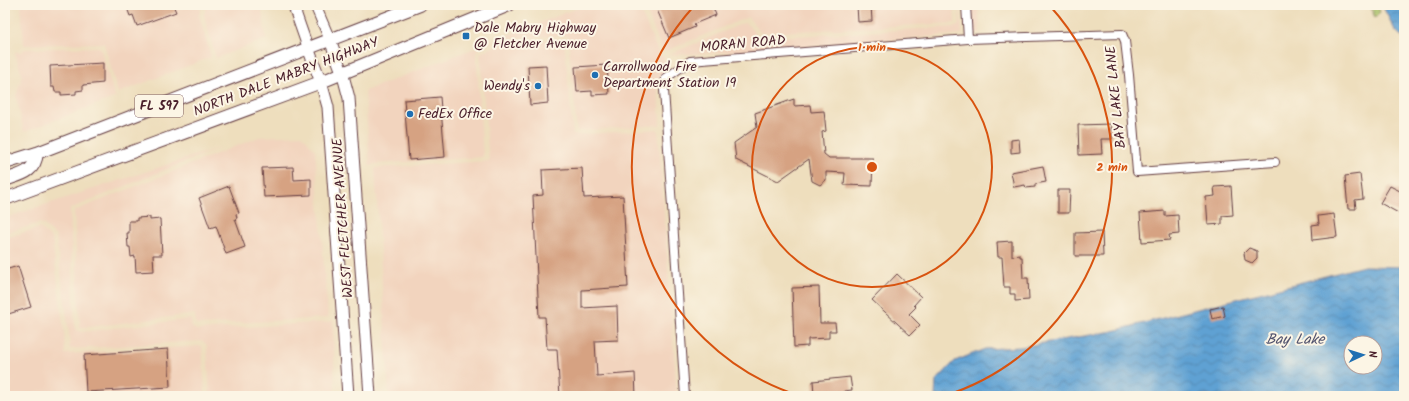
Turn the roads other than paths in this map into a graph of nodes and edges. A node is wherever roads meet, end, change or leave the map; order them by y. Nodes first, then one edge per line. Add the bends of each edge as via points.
1 (293, 5) edge
2 (314, 5) edge
3 (420, 5) edge
4 (509, 5) edge
5 (966, 5) edge
6 (968, 39) junction
7 (330, 40) junction
8 (308, 48) junction
9 (342, 72) junction
10 (321, 82) junction
11 (37, 153) junction
12 (1275, 162) dead end
13 (5, 163) edge
14 (5, 180) edge
15 (5, 199) edge
16 (348, 396) edge
17 (370, 396) edge
18 (685, 396) edge

1 - 8 street
2 - 7 street
3 - 7 main road, NORTH DALE MABRY HIGHWAY / FL 597
4 - 9 main road, NORTH DALE MABRY HIGHWAY / FL 597
5 - 6 street
6 - 12 street, BAY LAKE LANE via 1122,34 1129,76 1137,172
6 - 18 street, MORAN ROAD via 690,61 666,78 664,90
7 - 8 main road, NORTH DALE MABRY HIGHWAY / FL 597
7 - 9 main road, WEST FLETCHER AVENUE
8 - 10 main road, WEST FLETCHER AVENUE
8 - 11 main road, NORTH DALE MABRY HIGHWAY / FL 597
9 - 10 main road, NORTH DALE MABRY HIGHWAY / FL 597
9 - 17 main road, WEST FLETCHER AVENUE via 350,98
10 - 15 main road, NORTH DALE MABRY HIGHWAY / FL 597
10 - 16 main road, WEST FLETCHER AVENUE via 328,107
11 - 13 main road, NORTH DALE MABRY HIGHWAY / FL 597
11 - 14 main road via 31,169

